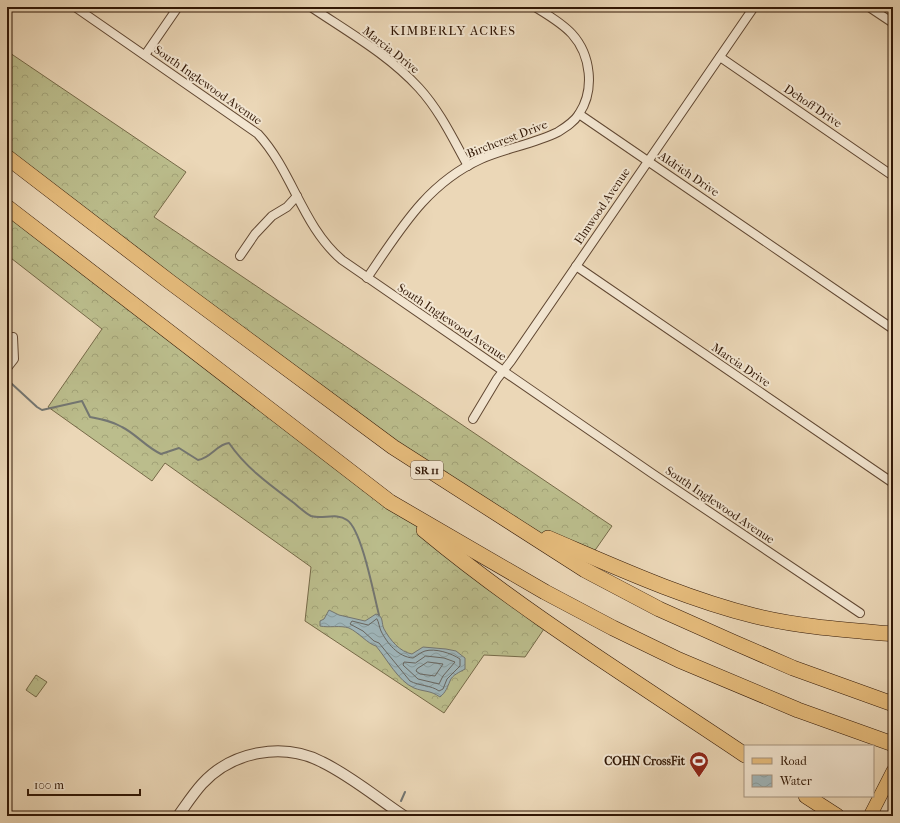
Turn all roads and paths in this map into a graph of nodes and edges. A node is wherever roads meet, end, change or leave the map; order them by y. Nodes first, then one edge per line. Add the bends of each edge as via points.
1 (75, 7) edge
2 (178, 7) edge
3 (311, 7) edge
4 (536, 7) edge
5 (754, 7) edge
6 (869, 7) edge
7 (893, 23) edge
8 (145, 55) junction
9 (720, 57) junction
10 (579, 114) junction
11 (7, 157) edge
12 (648, 161) junction
13 (468, 166) junction
14 (893, 176) edge
15 (297, 196) junction
16 (7, 207) edge
17 (240, 256) dead end
18 (576, 266) junction
19 (367, 278) junction
20 (893, 329) edge
21 (13, 338) dead end
22 (7, 368) edge
23 (504, 372) junction
24 (473, 419) dead end
25 (893, 483) edge
26 (390, 502) junction
27 (509, 521) junction
28 (860, 613) dead end
29 (893, 634) edge
30 (893, 704) edge
31 (893, 744) edge
32 (744, 754) edge
33 (890, 777) edge
34 (808, 797) edge
35 (178, 816) edge
36 (404, 816) edge
37 (837, 816) edge
38 (870, 816) edge

1 - 8 street, South Inglewood Avenue
2 - 8 street
3 - 13 street, Marcia Drive via 384,56 420,89 435,108
4 - 10 street via 569,31 583,50 589,82
5 - 9 street, Elmwood Avenue
6 - 7 street
8 - 15 street, South Inglewood Avenue via 258,134 277,157
9 - 12 street, Elmwood Avenue
9 - 14 street, Dehoff Drive
10 - 12 street, Aldrich Drive
10 - 13 street, Birchcrest Drive via 570,124 552,135 489,156
11 - 27 highway, SR 11 via 348,415 444,481
12 - 18 street, Elmwood Avenue
12 - 20 street, Aldrich Drive
13 - 19 street, Birchcrest Drive via 442,182 420,204
15 - 17 street via 287,207 272,216 255,234
15 - 19 street, South Inglewood Avenue via 314,229 326,245
16 - 26 highway
18 - 23 street, Elmwood Avenue
18 - 25 street, Marcia Drive
19 - 23 street, South Inglewood Avenue
21 - 22 street via 14,358
23 - 24 street, Elmwood Avenue
23 - 28 street, South Inglewood Avenue
26 - 31 highway via 545,592 653,648 777,702
26 - 32 highway via 468,567
27 - 29 highway via 655,583 726,608 812,627
27 - 30 highway, SR 11 via 584,570 660,608 793,668
33 - 38 main road
34 - 37 highway
35 - 36 street via 202,784 219,769 250,755 272,751 295,753 322,761

